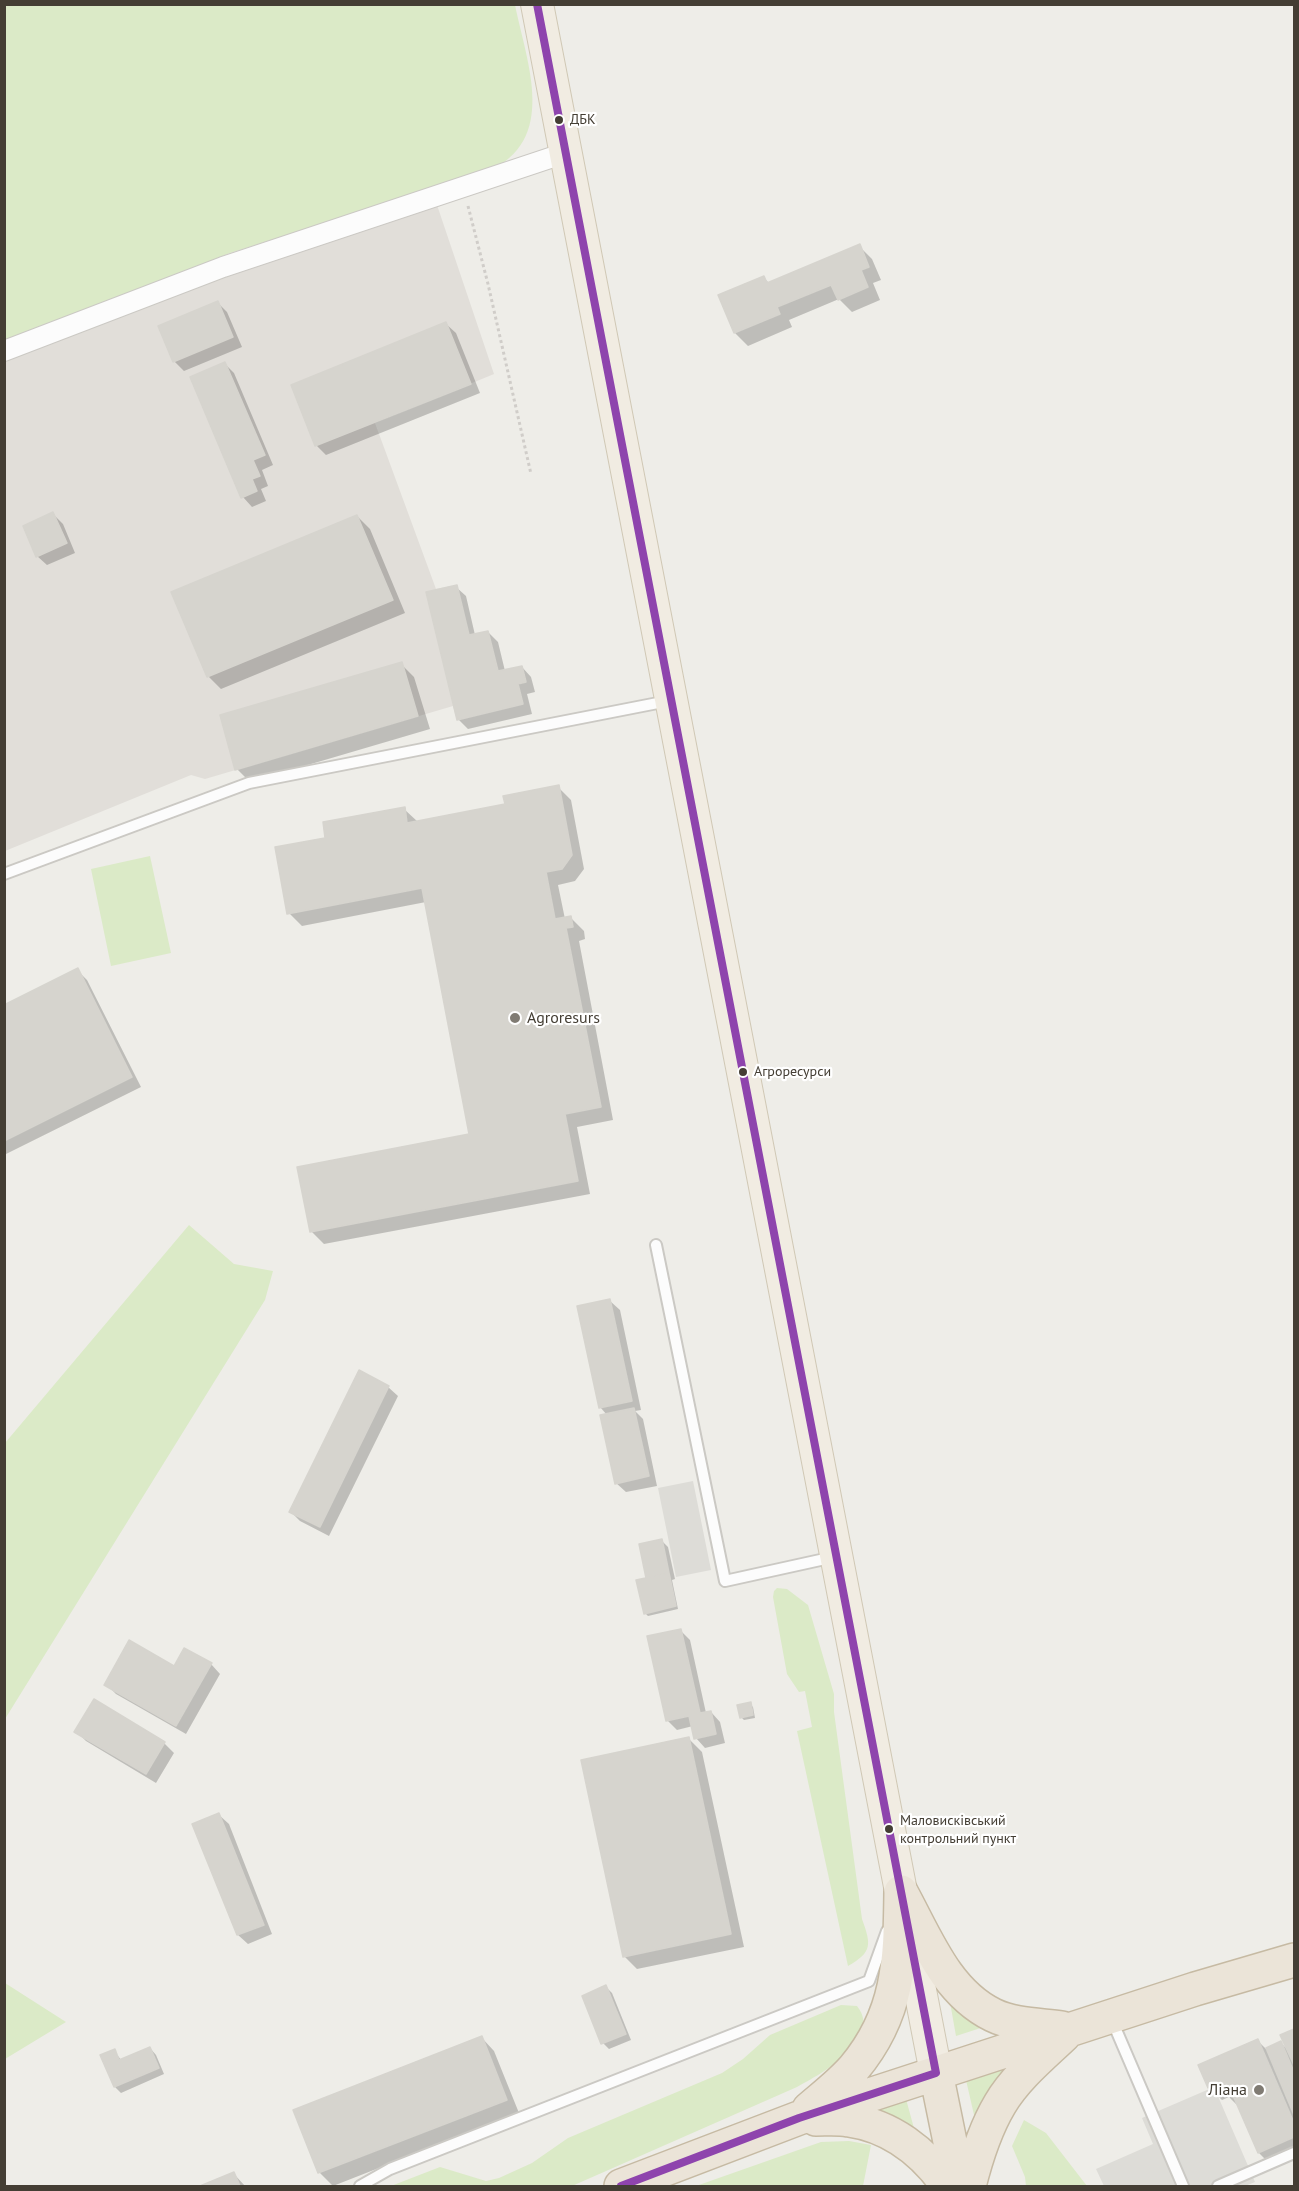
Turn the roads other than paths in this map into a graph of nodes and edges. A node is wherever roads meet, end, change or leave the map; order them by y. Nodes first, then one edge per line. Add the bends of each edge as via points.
1 (537, 4) edge
2 (565, 153) junction
3 (4, 351) edge
4 (671, 700) junction
5 (4, 874) edge
6 (656, 1245) dead end
7 (838, 1557) junction
8 (902, 1892) junction
9 (1294, 1960) edge
10 (1110, 2016) junction
11 (1070, 2029) junction
12 (936, 2073) junction
13 (799, 2118) junction
14 (1294, 2153) edge
15 (360, 2187) edge
16 (621, 2187) edge
17 (948, 2187) edge
18 (958, 2187) edge
19 (969, 2187) edge
20 (1183, 2187) edge
21 (1218, 2187) edge

1 - 2 main road
2 - 3 street via 223,267
2 - 4 main road
4 - 5 lane via 249,783
4 - 7 main road
6 - 7 lane via 725,1581
7 - 8 main road
8 - 11 highway via 938,1962 962,1994 994,2016
8 - 12 main road
8 - 13 highway via 900,1958 886,2016 852,2070
8 - 15 lane via 869,1981 390,2169
9 - 10 highway
10 - 11 highway
10 - 20 lane
11 - 12 highway
11 - 19 highway via 1001,2102 984,2137
12 - 13 highway
12 - 18 highway
13 - 16 highway
13 - 17 highway via 849,2119 884,2129 934,2166
14 - 21 lane

